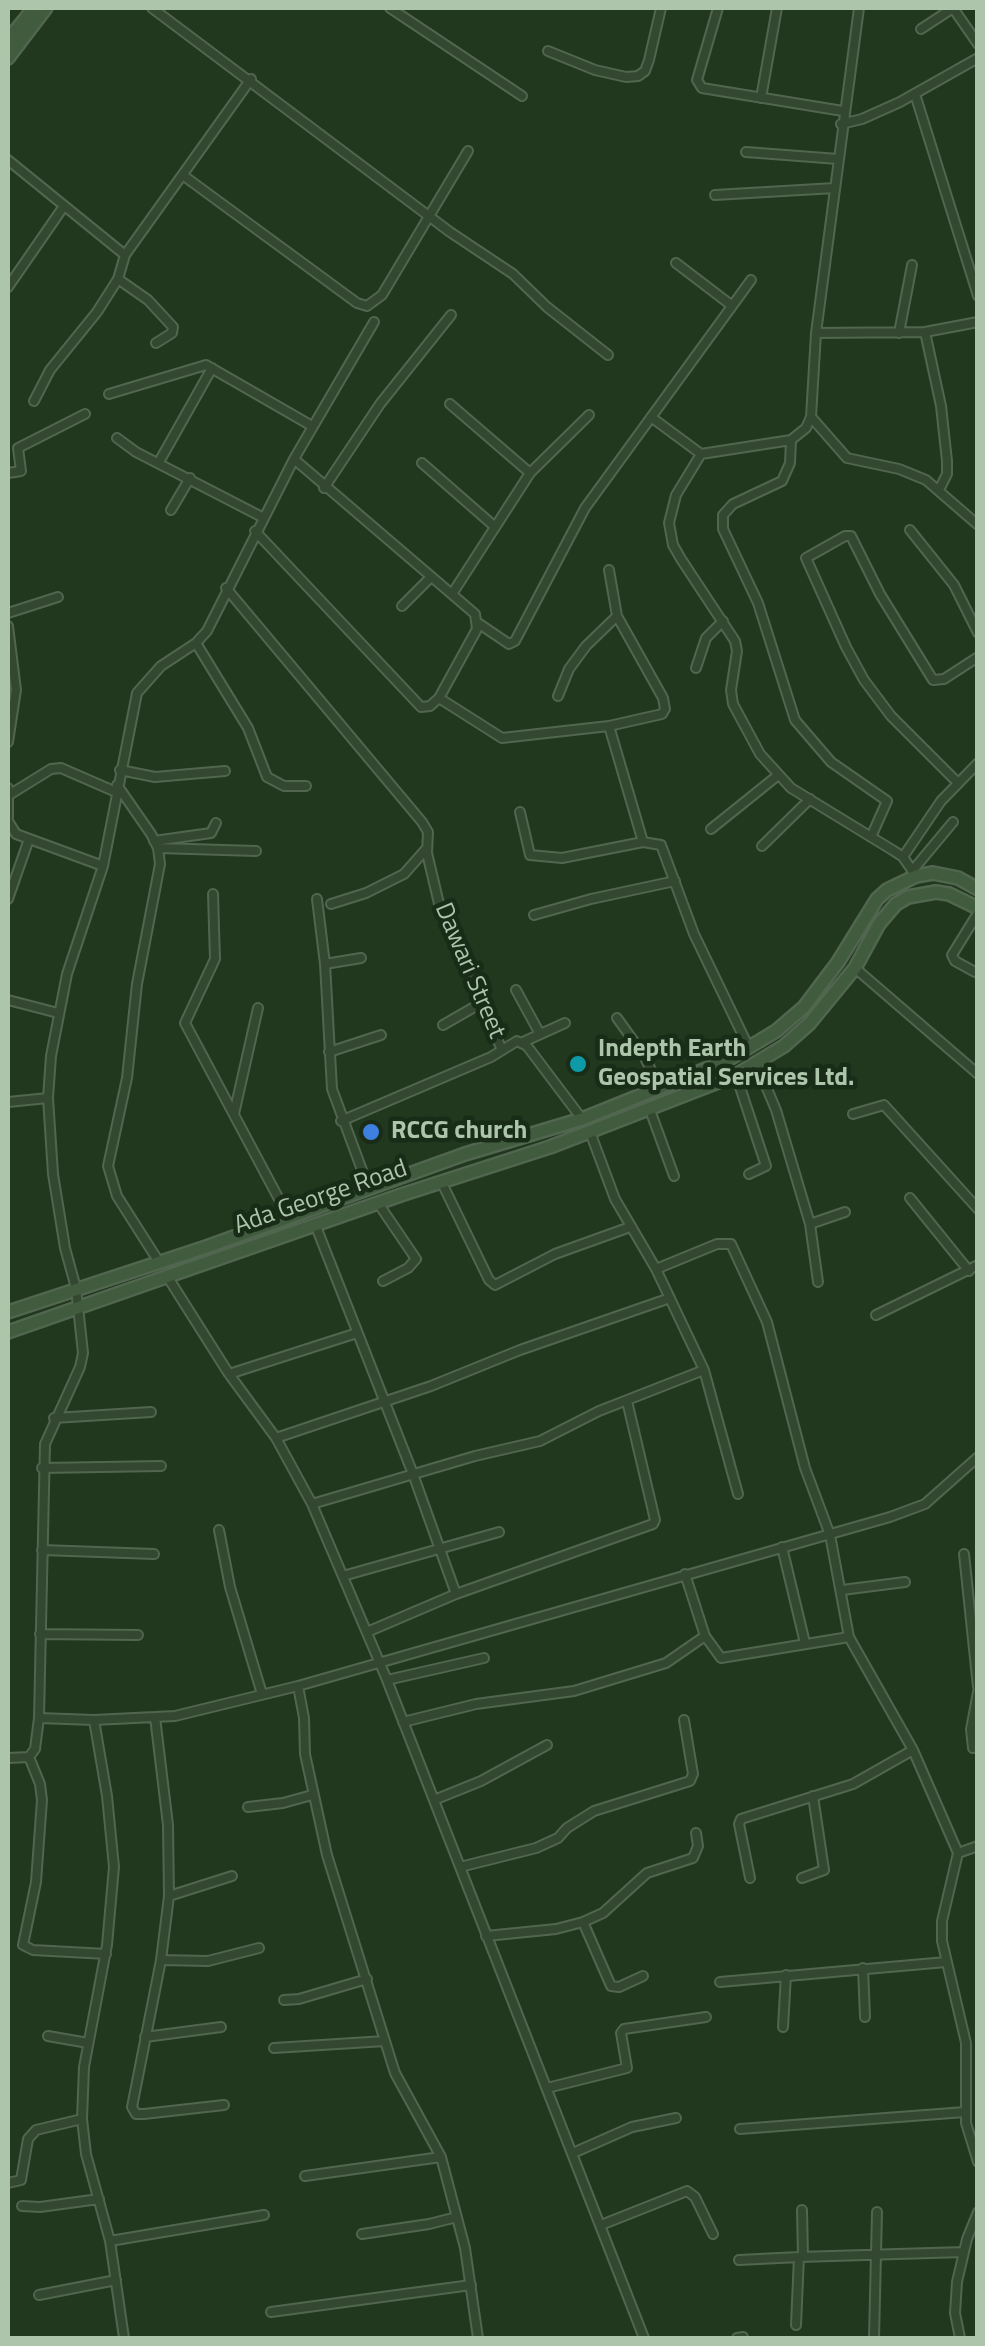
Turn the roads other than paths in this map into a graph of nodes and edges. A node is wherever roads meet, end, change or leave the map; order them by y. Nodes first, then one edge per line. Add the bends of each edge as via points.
1 (34, 8) edge
2 (46, 8) edge
3 (152, 8) edge
4 (390, 8) edge
5 (661, 8) edge
6 (718, 8) edge
7 (777, 8) edge
8 (859, 8) edge
9 (956, 9) edge
10 (405, 12) edge
11 (921, 29) dead end
12 (8, 40) edge
13 (978, 44) edge
14 (548, 50) dead end
15 (8, 58) edge
16 (978, 58) edge
17 (251, 79) junction
18 (915, 94) junction
19 (522, 96) dead end
20 (761, 98) junction
21 (843, 111) junction
22 (841, 124) junction
23 (468, 151) dead end
24 (746, 152) dead end
25 (838, 159) junction
26 (8, 160) edge
27 (184, 176) junction
28 (835, 188) junction
29 (715, 195) dead end
30 (64, 206) junction
31 (430, 216) junction
32 (126, 255) junction
33 (676, 262) dead end
34 (912, 265) dead end
35 (118, 279) junction
36 (751, 280) dead end
37 (8, 287) edge
38 (978, 296) edge
39 (732, 305) junction
40 (451, 315) dead end
41 (374, 322) dead end
42 (978, 322) edge
43 (925, 332) junction
44 (816, 333) junction
45 (899, 333) junction
46 (156, 343) dead end
47 (608, 355) dead end
48 (212, 368) junction
49 (109, 394) dead end
50 (34, 401) dead end
51 (450, 404) dead end
52 (85, 414) dead end
53 (590, 415) dead end
54 (651, 417) junction
55 (811, 417) junction
56 (312, 426) junction
57 (117, 438) dead end
58 (791, 440) junction
59 (701, 454) junction
60 (294, 459) junction
61 (159, 462) junction
62 (422, 463) dead end
63 (8, 473) edge
64 (530, 473) junction
65 (190, 478) junction
66 (324, 488) junction
67 (940, 490) junction
68 (171, 510) dead end
69 (262, 517) junction
70 (494, 526) junction
71 (978, 526) edge
72 (910, 530) dead end
73 (255, 531) junction
74 (609, 570) dead end
75 (431, 577) junction
76 (226, 588) junction
77 (452, 594) junction
78 (58, 597) dead end
79 (402, 606) dead end
80 (8, 613) edge
81 (617, 616) junction
82 (723, 621) junction
83 (478, 623) junction
84 (8, 628) edge
85 (978, 633) edge
86 (196, 643) junction
87 (978, 657) edge
88 (696, 668) dead end
89 (558, 696) dead end
90 (439, 698) junction
91 (609, 726) junction
92 (8, 742) edge
93 (976, 767) edge
94 (120, 770) junction
95 (224, 771) dead end
96 (776, 776) junction
97 (957, 782) junction
98 (306, 786) dead end
99 (116, 788) junction
100 (8, 792) edge
101 (810, 800) junction
102 (520, 812) dead end
103 (8, 819) edge
104 (953, 822) dead end
105 (216, 823) dead end
106 (711, 829) dead end
107 (871, 837) junction
108 (29, 839) junction
109 (644, 842) junction
110 (156, 844) junction
111 (762, 846) dead end
112 (428, 848) junction
113 (256, 851) dead end
114 (903, 857) junction
115 (103, 866) junction
116 (914, 873) junction
117 (675, 881) junction
118 (978, 889) edge
119 (213, 894) dead end
120 (8, 899) edge
121 (316, 899) dead end
122 (331, 904) dead end
123 (978, 911) edge
124 (534, 916) dead end
125 (361, 958) dead end
126 (325, 964) junction
127 (855, 968) junction
128 (975, 972) dead end
129 (516, 990) dead end
130 (8, 1000) edge
131 (483, 1002) junction
132 (258, 1008) dead end
133 (58, 1012) junction
134 (617, 1018) dead end
135 (565, 1023) dead end
136 (442, 1025) dead end
137 (540, 1034) junction
138 (381, 1035) dead end
139 (523, 1042) junction
140 (749, 1048) junction
141 (502, 1050) junction
142 (329, 1052) junction
143 (757, 1064) junction
144 (978, 1074) edge
145 (736, 1076) junction
146 (660, 1088) junction
147 (48, 1098) junction
148 (8, 1102) edge
149 (650, 1110) junction
150 (234, 1114) junction
151 (853, 1114) dead end
152 (582, 1118) junction
153 (342, 1121) junction
154 (590, 1132) junction
155 (749, 1174) dead end
156 (674, 1176) dead end
157 (441, 1181) junction
158 (369, 1189) junction
159 (910, 1198) dead end
160 (378, 1202) junction
161 (978, 1208) edge
162 (845, 1212) dead end
163 (288, 1216) junction
164 (315, 1224) junction
165 (810, 1224) junction
166 (630, 1227) junction
167 (159, 1262) junction
168 (974, 1268) edge
169 (656, 1269) junction
170 (167, 1276) junction
171 (383, 1281) dead end
172 (818, 1282) dead end
173 (76, 1288) junction
174 (670, 1298) junction
175 (79, 1306) junction
176 (8, 1312) edge
177 (876, 1315) dead end
178 (8, 1332) edge
179 (357, 1333) junction
180 (704, 1370) junction
181 (229, 1374) junction
182 (627, 1400) junction
183 (386, 1402) junction
184 (151, 1412) dead end
185 (54, 1418) junction
186 (276, 1438) junction
187 (978, 1457) edge
188 (161, 1466) dead end
189 (42, 1468) junction
190 (414, 1474) junction
191 (738, 1494) dead end
192 (312, 1504) junction
193 (219, 1530) dead end
194 (498, 1532) dead end
195 (830, 1535) junction
196 (440, 1546) junction
197 (782, 1547) junction
198 (42, 1550) junction
199 (154, 1554) dead end
200 (964, 1554) dead end
201 (684, 1574) junction
202 (343, 1576) junction
203 (905, 1582) dead end
204 (842, 1590) junction
205 (456, 1594) junction
206 (367, 1632) junction
207 (40, 1634) junction
208 (138, 1635) dead end
209 (706, 1636) junction
210 (849, 1637) junction
211 (805, 1643) junction
212 (484, 1658) dead end
213 (379, 1662) junction
214 (387, 1680) junction
215 (298, 1686) junction
216 (978, 1689) edge
217 (262, 1694) junction
218 (155, 1717) junction
219 (38, 1718) junction
220 (94, 1720) junction
221 (684, 1720) dead end
222 (404, 1722) junction
223 (547, 1745) dead end
224 (974, 1748) dead end
225 (913, 1750) junction
226 (29, 1757) junction
227 (8, 1758) edge
228 (312, 1794) junction
229 (813, 1796) junction
230 (434, 1800) junction
231 (248, 1807) dead end
232 (696, 1834) dead end
233 (978, 1846) edge
234 (958, 1853) junction
235 (460, 1867) junction
236 (232, 1876) dead end
237 (750, 1878) dead end
238 (802, 1878) dead end
239 (169, 1896) junction
240 (584, 1922) junction
241 (486, 1936) junction
242 (259, 1948) dead end
243 (106, 1954) junction
244 (161, 1960) junction
245 (946, 1962) junction
246 (864, 1968) junction
247 (786, 1975) junction
248 (643, 1976) dead end
249 (367, 1979) junction
250 (720, 1982) dead end
251 (284, 2000) dead end
252 (706, 2017) dead end
253 (865, 2017) dead end
254 (222, 2026) dead end
255 (783, 2027) dead end
256 (48, 2036) dead end
257 (146, 2037) junction
258 (385, 2041) junction
259 (88, 2043) junction
260 (274, 2048) dead end
261 (547, 2088) junction
262 (224, 2105) dead end
263 (964, 2112) junction
264 (676, 2118) dead end
265 (82, 2119) junction
266 (740, 2128) dead end
267 (573, 2153) junction
268 (441, 2157) junction
269 (978, 2162) edge
270 (305, 2176) dead end
271 (8, 2182) edge
272 (99, 2199) junction
273 (22, 2206) dead end
274 (802, 2210) dead end
275 (877, 2212) dead end
276 (978, 2212) edge
277 (264, 2215) dead end
278 (457, 2217) junction
279 (600, 2225) junction
280 (974, 2228) edge
281 (362, 2234) dead end
282 (713, 2234) dead end
283 (110, 2241) junction
284 (964, 2252) junction
285 (877, 2254) junction
286 (801, 2257) junction
287 (740, 2260) dead end
288 (116, 2280) junction
289 (471, 2285) junction
290 (39, 2295) dead end
291 (271, 2312) dead end
292 (796, 2325) dead end
293 (124, 2338) edge
294 (478, 2338) edge
295 (644, 2338) edge
296 (874, 2338) edge
297 (960, 2338) edge

1 - 12 main road
2 - 15 main road
3 - 17 street
4 - 10 street
5 - 14 street via 649,60 638,76 595,70
6 - 20 street via 698,84
7 - 20 street
8 - 21 street
9 - 11 street
9 - 13 street
10 - 19 street
16 - 18 street
17 - 27 street
17 - 31 street
18 - 22 street
18 - 38 street
20 - 21 street
21 - 22 street
22 - 25 street
23 - 31 street
24 - 25 street
25 - 28 street
26 - 30 street
27 - 31 street via 368,306 382,295
27 - 32 street
28 - 29 street
28 - 44 street
30 - 32 street
30 - 37 street
31 - 47 street via 513,274
32 - 35 street
33 - 39 street
34 - 45 street
35 - 46 street via 174,327
35 - 50 street
36 - 39 street
39 - 54 street
40 - 66 street
41 - 56 street
42 - 43 street
43 - 45 street
43 - 67 street via 947,461
44 - 45 street
44 - 55 street
48 - 49 street via 196,366
48 - 56 street
48 - 61 street
51 - 64 street
52 - 63 street via 18,448 21,470
53 - 64 street
54 - 59 street
54 - 83 street via 585,508 515,641 509,644
55 - 58 street
55 - 67 street via 847,458 911,474
56 - 60 street
57 - 61 street
58 - 59 street
58 - 107 street via 782,481 733,504 723,515 723,529 758,603 795,720 831,762 887,801
59 - 82 street via 676,495 670,533
60 - 66 street
60 - 69 street
61 - 65 street
62 - 70 street
64 - 70 street
65 - 68 street
65 - 69 street
66 - 75 street
67 - 71 street
69 - 73 street
70 - 77 street
72 - 85 street via 954,586
73 - 76 street
73 - 90 street via 421,707
74 - 81 street
75 - 77 street
75 - 79 street
76 - 86 street
76 - 112 street, Dawari Street via 388,780 428,832
77 - 83 street
78 - 80 street
81 - 89 street via 569,669
81 - 91 street via 665,710
82 - 88 street via 706,638
82 - 96 street via 738,651 733,704
83 - 90 street
84 - 92 street via 16,690
86 - 94 street via 161,666 137,693
86 - 98 street via 248,728 267,777
87 - 97 street via 933,680 851,536 806,558 864,680
90 - 91 street via 502,738
91 - 109 street
93 - 97 street
94 - 95 street via 155,778
94 - 99 street
96 - 101 street
96 - 106 street
97 - 114 street
99 - 100 street via 61,768
99 - 110 street
99 - 115 street
100 - 103 street
101 - 107 street
101 - 111 street
102 - 109 street via 530,854 562,858
103 - 108 street via 12,831
104 - 116 street
105 - 110 street via 211,833
107 - 114 street
108 - 115 street
108 - 120 street
109 - 117 street via 664,848
110 - 113 street
110 - 167 street via 160,864 108,1166 117,1196
112 - 122 street via 398,878
112 - 131 street, Dawari Street via 440,908
114 - 116 street
115 - 133 street
116 - 118 main road via 946,875
116 - 140 main road, Ada George Road via 877,899 804,1007
117 - 124 street
117 - 140 street
119 - 150 street via 213,968 185,1023
121 - 126 street
123 - 127 main road, Ada George Road via 949,894 908,897 886,914
123 - 128 street via 952,954
125 - 126 street
126 - 142 street
127 - 143 main road, Ada George Road via 809,1024
127 - 144 street
129 - 137 street
130 - 133 street
131 - 136 street
131 - 141 street, Dawari Street
132 - 150 street
133 - 147 street
134 - 146 street
135 - 137 street
137 - 139 street
138 - 142 street
139 - 141 street, Dawari Street
139 - 152 street, Dawari Street
140 - 146 main road, Ada George Road
141 - 153 street
142 - 153 street
143 - 145 main road, Ada George Road
143 - 165 street
145 - 149 main road, Ada George Road
145 - 155 street via 766,1166
146 - 152 main road, Ada George Road
147 - 148 street
147 - 173 street via 52,1174
149 - 154 main road, Ada George Road
149 - 156 street
150 - 163 street
151 - 161 street via 883,1104
152 - 158 main road, Ada George Road
153 - 158 street
154 - 157 main road, Ada George Road
154 - 166 street
157 - 160 main road, Ada George Road
157 - 166 street via 492,1284
158 - 163 main road, Ada George Road
159 - 168 street
160 - 164 main road, Ada George Road
160 - 171 street via 416,1259
162 - 165 street
163 - 167 main road, Ada George Road
164 - 170 main road, Ada George Road
164 - 179 street
165 - 172 street
166 - 169 street
167 - 173 main road, Ada George Road
168 - 177 street
169 - 174 street
169 - 195 street via 717,1244 735,1248 767,1322
170 - 175 main road, Ada George Road
170 - 181 street
173 - 175 street
173 - 176 main road, Ada George Road
174 - 180 street
174 - 183 street
175 - 178 main road, Ada George Road
175 - 185 street via 80,1368
179 - 181 street
179 - 183 street
180 - 182 street
180 - 191 street
181 - 186 street
182 - 190 street via 540,1441
182 - 205 street via 653,1524
183 - 186 street
183 - 190 street
184 - 185 street
185 - 189 street
186 - 192 street
187 - 195 street via 925,1504
188 - 189 street
189 - 198 street
190 - 192 street
190 - 196 street
192 - 202 street
193 - 217 street
194 - 196 street
195 - 197 street
195 - 204 street
196 - 202 street
196 - 205 street
197 - 201 street
197 - 211 street
198 - 199 street
198 - 207 street
200 - 216 street
201 - 209 street
201 - 213 street
202 - 206 street
203 - 204 street
204 - 210 street
205 - 206 street
206 - 213 street
207 - 208 street
207 - 219 street
209 - 211 street via 721,1658
209 - 222 street via 666,1663 574,1692 476,1704
210 - 211 street
210 - 225 street
212 - 214 street
213 - 214 street
213 - 215 street
214 - 222 street
215 - 217 street
215 - 228 street
216 - 224 street
217 - 218 street
218 - 220 street
218 - 239 street
219 - 220 street
219 - 226 street
220 - 243 street via 114,1867
221 - 235 street via 690,1781 594,1811 536,1848
222 - 230 street
223 - 230 street
225 - 229 street via 864,1779
225 - 234 street
226 - 227 street
226 - 243 street via 42,1800 23,1945
228 - 231 street
228 - 249 street
229 - 237 street via 740,1819
229 - 238 street via 824,1870
230 - 235 street
232 - 240 street via 693,1858 647,1873 617,1903
233 - 234 street
234 - 245 street via 942,1921
235 - 241 street
236 - 239 street
239 - 244 street
240 - 241 street
240 - 248 street via 610,1986
241 - 261 street
242 - 244 street via 208,1961
243 - 259 street
244 - 257 street
245 - 246 street
245 - 263 street via 966,2043
246 - 247 street
246 - 253 street
247 - 250 street
247 - 255 street
249 - 251 street
249 - 258 street
252 - 261 street via 624,2029 627,2068
254 - 257 street
256 - 259 street
257 - 262 street via 133,2112
258 - 260 street
258 - 268 street
259 - 265 street
261 - 267 street
263 - 266 street
263 - 269 street
264 - 267 street via 632,2127
265 - 271 street via 36,2130 21,2180
265 - 272 street
267 - 279 street
268 - 270 street
268 - 278 street
272 - 273 street
272 - 283 street
274 - 286 street
275 - 285 street
276 - 280 street
277 - 283 street
278 - 281 street
278 - 289 street
279 - 282 street via 687,2192
279 - 295 street
280 - 284 street
283 - 288 street
284 - 285 street
284 - 297 street via 957,2282
285 - 286 street
285 - 296 street
286 - 287 street
286 - 292 street
288 - 290 street
288 - 293 street
289 - 291 street
289 - 294 street

